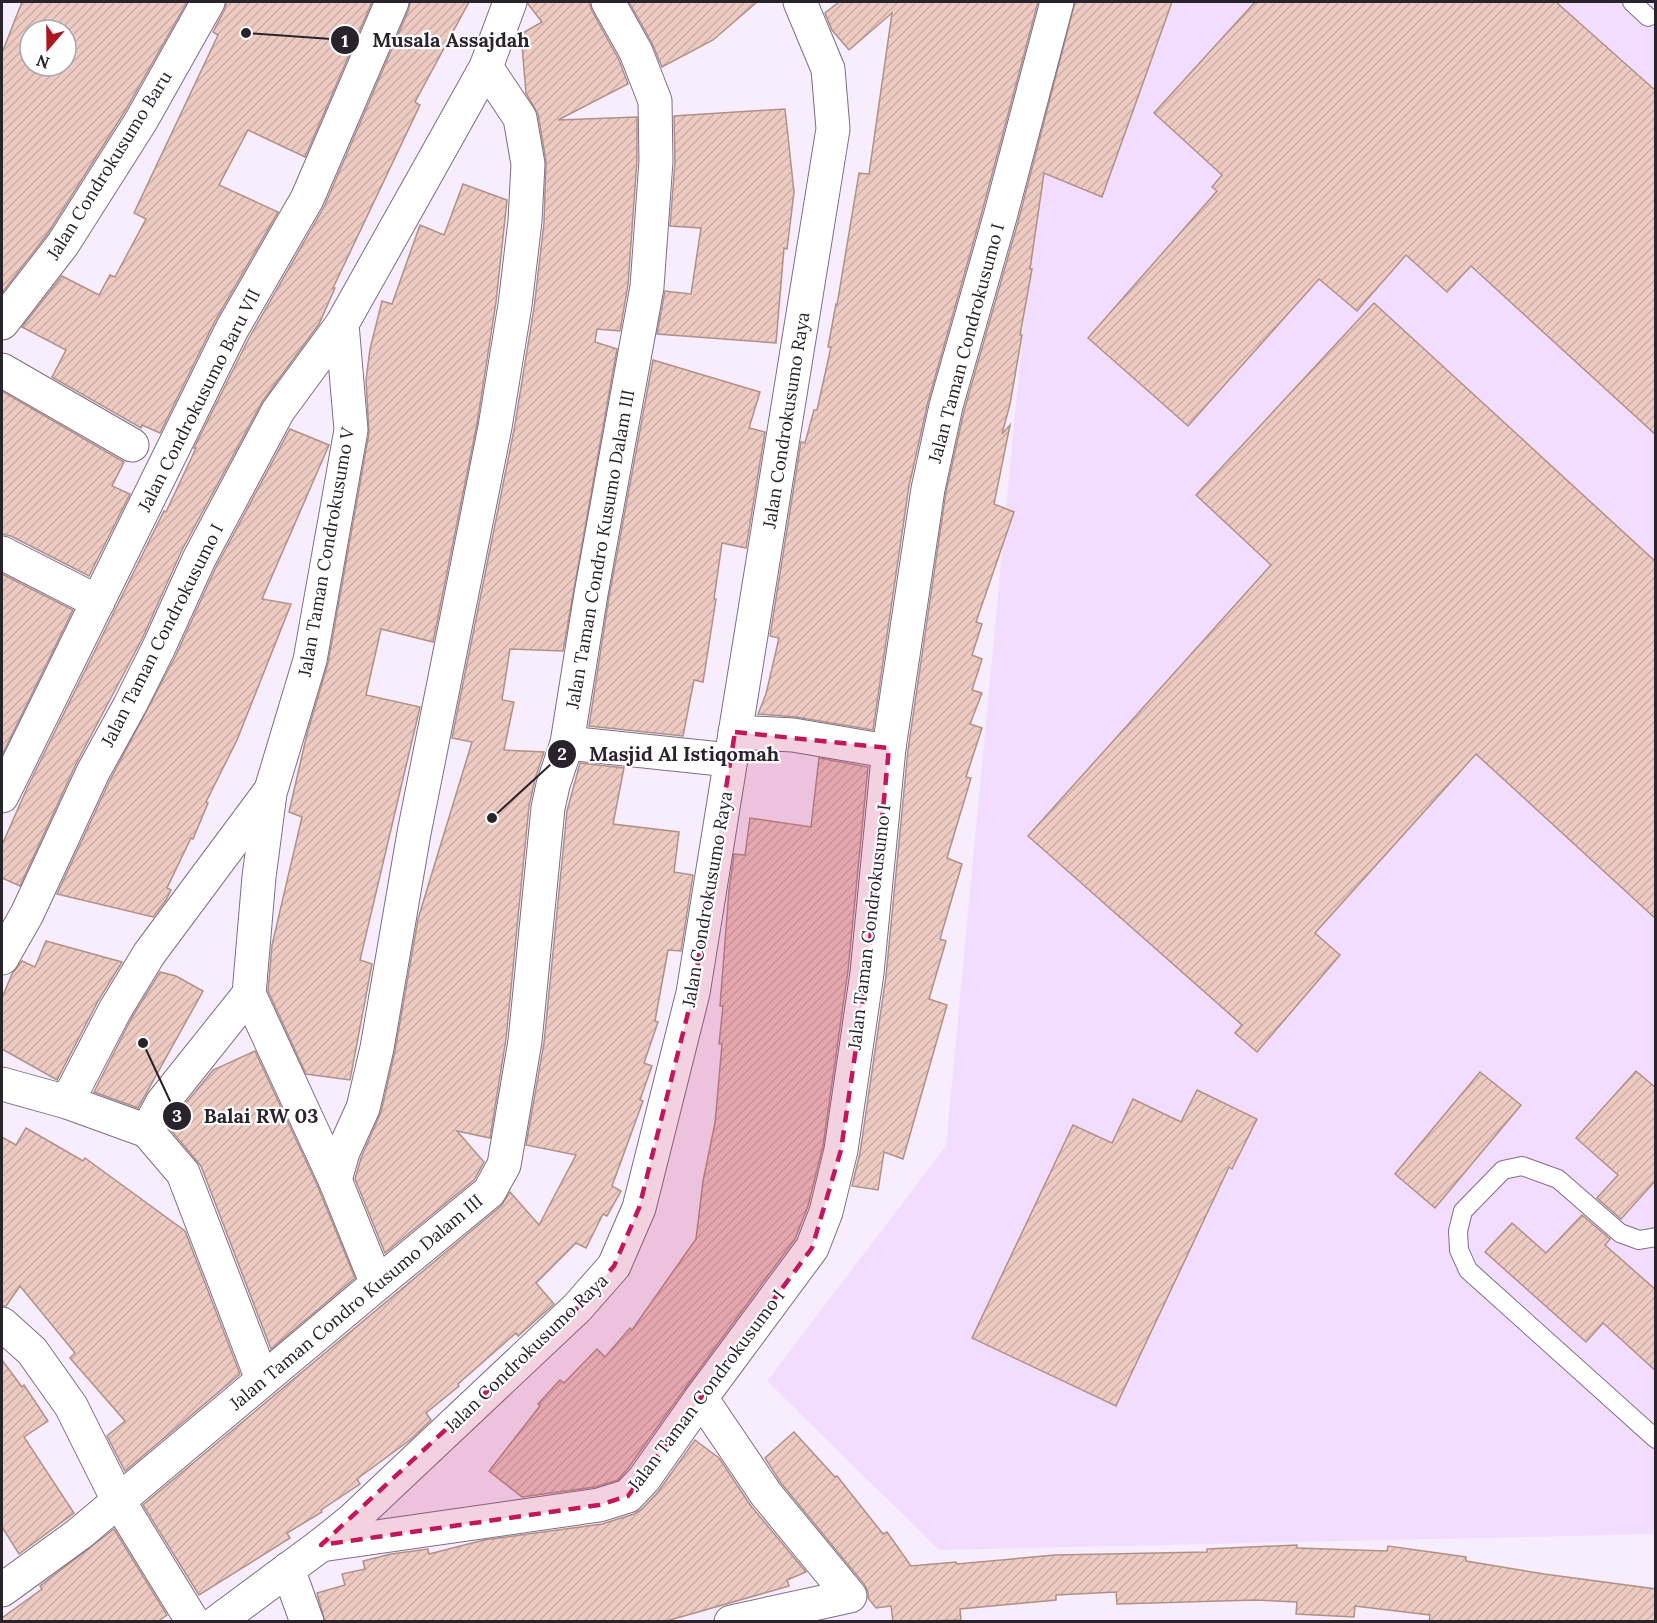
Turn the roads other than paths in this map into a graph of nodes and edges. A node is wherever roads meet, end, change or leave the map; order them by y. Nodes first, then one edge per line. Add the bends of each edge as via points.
1 (208, 2) edge
2 (392, 2) edge
3 (510, 2) edge
4 (608, 2) edge
5 (800, 2) edge
6 (1057, 2) edge
7 (1632, 2) edge
8 (1648, 16) dead end
9 (486, 67) junction
10 (2, 323) edge
11 (342, 324) junction
12 (2, 370) edge
13 (132, 446) dead end
14 (2, 553) edge
15 (98, 602) junction
16 (567, 743) junction
17 (733, 746) junction
18 (889, 748) junction
19 (270, 793) junction
20 (2, 796) edge
21 (2, 958) edge
22 (249, 994) junction
23 (2, 1084) edge
24 (67, 1102) junction
25 (147, 1131) junction
26 (335, 1180) junction
27 (1656, 1238) edge
28 (377, 1284) junction
29 (2, 1324) edge
30 (262, 1379) junction
31 (701, 1398) junction
32 (1656, 1440) edge
33 (118, 1500) junction
34 (321, 1545) junction
35 (288, 1569) junction
36 (2, 1590) edge
37 (193, 1622) edge
38 (217, 1622) edge
39 (307, 1622) edge
40 (731, 1622) edge

1 - 10 street, Jalan Condrokusumo Baru via 141,121 63,244
2 - 15 street, Jalan Condrokusumo Baru VII via 307,199 232,329
3 - 9 street
4 - 16 street, Jalan Taman Condro Kusumo Dalam III via 636,52 655,101 656,161 647,287
5 - 17 street, Jalan Condrokusumo Raya via 828,69 833,129
6 - 18 street, Jalan Taman Condrokusumo I via 946,406 928,489
7 - 8 lane
9 - 11 street
9 - 26 street via 520,118 528,164 515,305 377,1048 363,1108
11 - 19 street, Jalan Taman Condrokusumo V via 351,430 310,660
11 - 21 street, Jalan Taman Condrokusumo I via 278,411 199,558 150,667 93,772 27,914
12 - 13 street
14 - 15 street
15 - 20 street, Jalan Condrokusumo Baru VII
16 - 17 street
16 - 28 street, Jalan Taman Condro Kusumo Dalam III via 549,808 525,1041 504,1165 489,1192
17 - 18 street via 793,735 874,749
17 - 34 street, Jalan Condrokusumo Raya via 693,993 639,1208 614,1266 577,1308
18 - 31 street, Jalan Taman Condrokusumo I via 867,973 841,1150 826,1212 812,1248
19 - 22 street, Jalan Taman Condrokusumo V
19 - 24 street via 149,954
22 - 25 street via 162,1103
22 - 26 street
23 - 24 street
24 - 25 street
25 - 30 street via 183,1173
26 - 28 street
27 - 32 lane via 1639,1240 1620,1233 1558,1179 1522,1166 1503,1170 1463,1211 1458,1232 1459,1250 1468,1270
28 - 30 street, Jalan Taman Condro Kusumo Dalam III
29 - 33 street via 32,1351 71,1406
30 - 33 street, Jalan Taman Condro Kusumo Dalam III
31 - 34 street, Jalan Taman Condrokusumo I via 628,1496 599,1505
31 - 40 street via 766,1494 850,1596
33 - 36 street, Jalan Taman Condro Kusumo Dalam III
33 - 37 street
34 - 35 street, Jalan Condrokusumo Raya
35 - 38 street, Jalan Condrokusumo Raya
35 - 39 street

